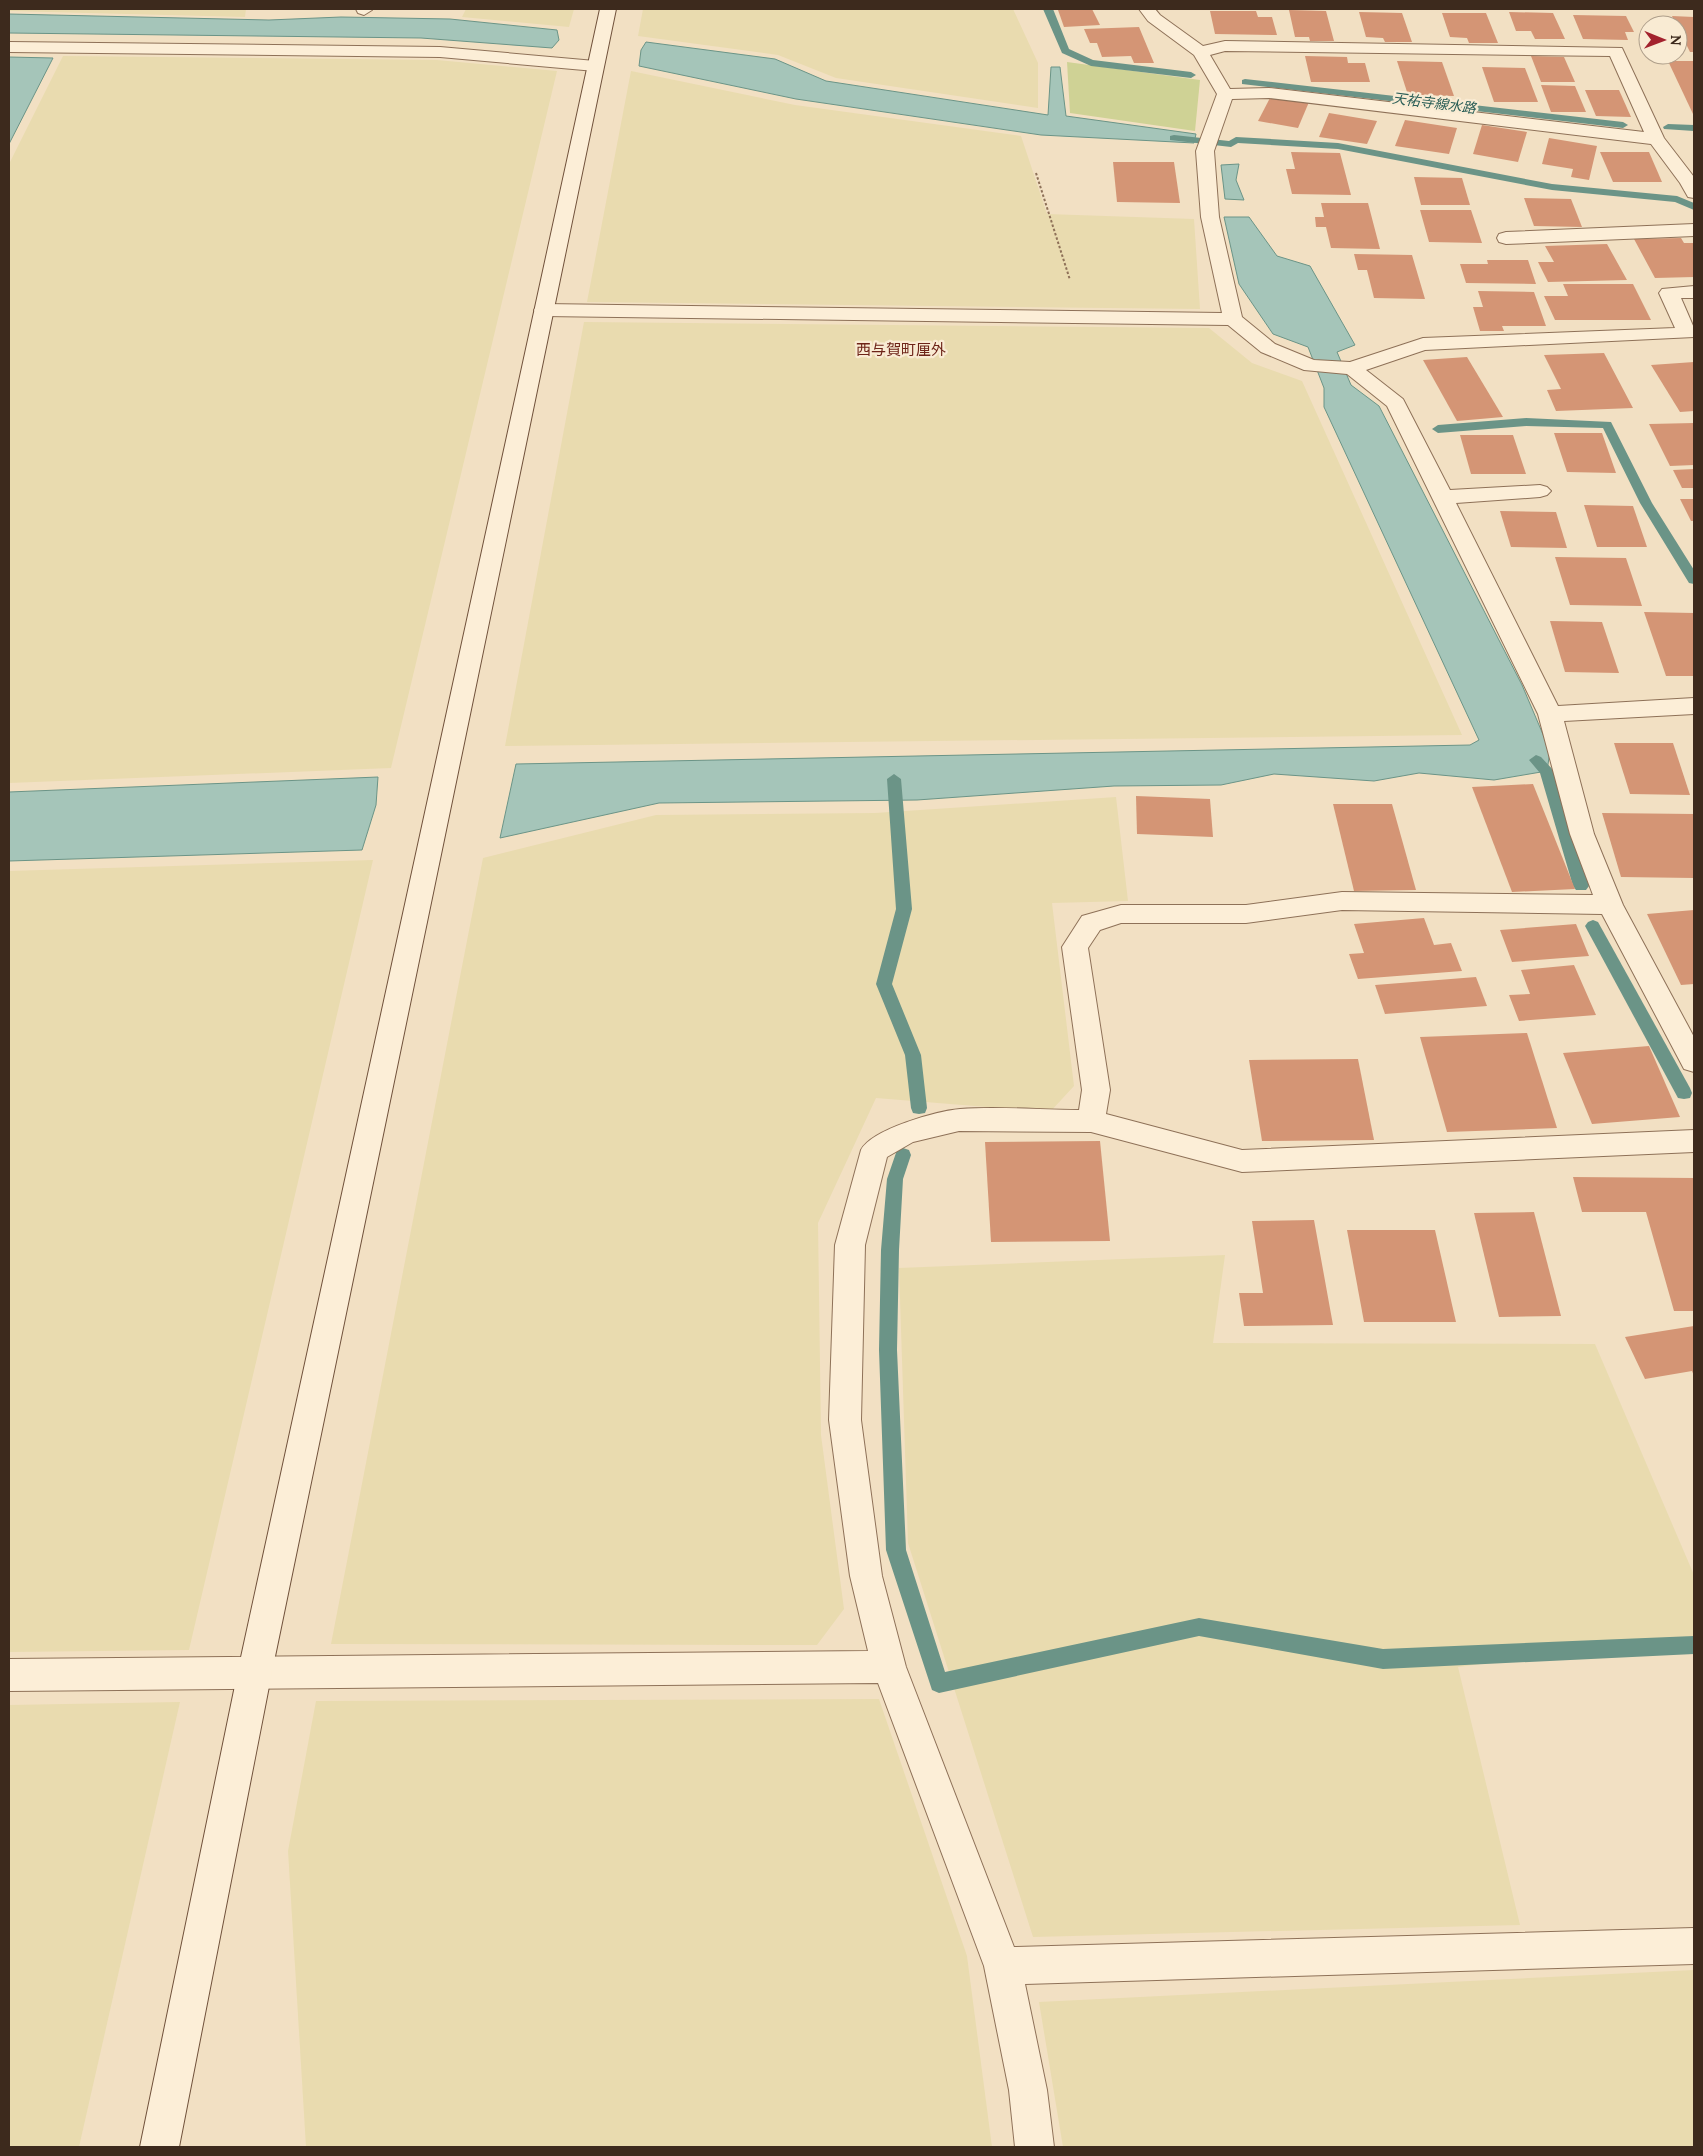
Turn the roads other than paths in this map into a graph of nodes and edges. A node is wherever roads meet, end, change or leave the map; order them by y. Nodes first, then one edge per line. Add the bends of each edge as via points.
1 (608, 9) edge
2 (1147, 9) edge
3 (9, 47) edge
4 (1200, 52) junction
5 (595, 66) junction
6 (1225, 94) junction
7 (1656, 139) junction
8 (1694, 193) edge
9 (1694, 230) edge
10 (1514, 257) dead end
11 (1694, 292) edge
12 (544, 310) junction
13 (1233, 319) junction
14 (1691, 336) edge
15 (1352, 368) junction
16 (1540, 491) dead end
17 (1443, 497) junction
18 (1694, 706) edge
19 (1550, 714) junction
20 (1610, 905) junction
21 (1694, 1062) edge
22 (1091, 1121) junction
23 (1694, 1141) edge
24 (889, 1667) junction
25 (255, 1671) junction
26 (9, 1675) edge
27 (1694, 1946) edge
28 (1003, 1966) junction
29 (159, 2147) edge
30 (1034, 2147) edge

1 - 5 street
2 - 4 street via 1154,18
3 - 5 street via 440,52
4 - 6 street
4 - 7 street via 1225,46 1616,51
5 - 12 street
6 - 7 street via 1269,93
6 - 13 street via 1207,141 1210,217
7 - 8 street
9 - 10 street via 1503,232
11 - 14 street via 1669,293
12 - 13 street
12 - 25 street
13 - 15 street via 1268,348 1311,366
14 - 15 street via 1422,344
15 - 17 street via 1396,403
16 - 17 street
17 - 19 street
18 - 19 street
19 - 20 street via 1582,834
20 - 21 street
20 - 22 street via 1342,901 1246,914 1120,914 1091,923 1075,947 1096,1090
22 - 23 street via 1242,1161
22 - 24 street via 959,1120 906,1133 875,1150 850,1245 845,1420 866,1576
24 - 25 street
24 - 28 street
25 - 26 street
25 - 29 street
27 - 28 street
28 - 30 street via 1028,2090

